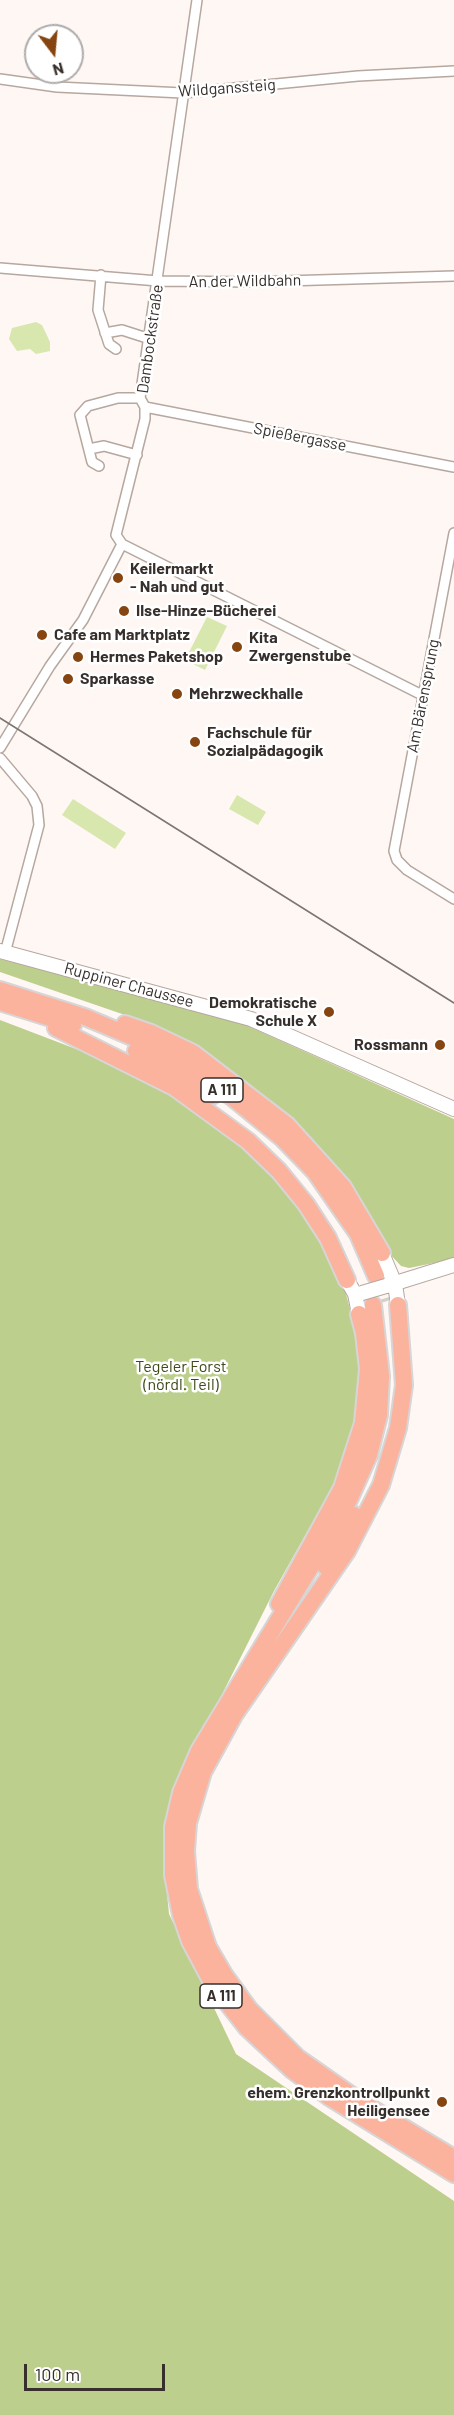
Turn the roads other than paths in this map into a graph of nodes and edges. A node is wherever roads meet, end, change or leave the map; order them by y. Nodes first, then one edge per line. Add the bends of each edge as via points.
1 (197, 0) edge
2 (454, 71) edge
3 (0, 79) edge
4 (183, 93) junction
5 (0, 268) edge
6 (101, 275) junction
7 (454, 276) edge
8 (158, 281) junction
9 (105, 333) junction
10 (150, 339) junction
11 (116, 349) dead end
12 (140, 398) junction
13 (145, 407) junction
14 (88, 449) junction
15 (137, 455) junction
16 (99, 466) dead end
17 (454, 467) edge
18 (454, 533) edge
19 (122, 544) junction
20 (451, 563) edge
21 (422, 695) junction
22 (0, 748) edge
23 (0, 758) edge
24 (454, 899) edge
25 (2, 952) edge
26 (0, 983) edge
27 (0, 990) edge
28 (0, 1003) edge
29 (454, 1109) edge
30 (382, 1253) joint
31 (454, 1265) edge
32 (374, 1290) junction
33 (359, 1314) joint
34 (222, 1724) junction
35 (454, 2158) edge
36 (454, 2174) edge

1 - 4 street, Dambockstraße
2 - 4 street, Wildganssteig
3 - 4 street, Wildganssteig via 57,87
4 - 8 street, Dambockstraße
5 - 6 street, An der Wildbahn
6 - 8 street, An der Wildbahn
6 - 9 street via 99,310
7 - 8 street, An der Wildbahn
8 - 10 street, Dambockstraße
9 - 10 street via 116,329
9 - 11 street
10 - 12 street, Dambockstraße
12 - 13 street, Dambockstraße
12 - 14 street via 118,398 88,406 80,415
13 - 15 street, Dambockstraße
13 - 17 street, Spießergasse
14 - 15 street via 104,446
14 - 16 street via 92,462
15 - 19 street, Dambockstraße via 117,527 116,535
18 - 20 street, Am Bärensprung
19 - 21 street
19 - 22 street via 83,620
20 - 21 street, Am Bärensprung
21 - 24 street, Am Bärensprung via 394,851 407,870
23 - 25 street via 32,796 39,825
25 - 29 street, Ruppiner Chaussee via 251,1019
26 - 30 highway via 151,1033 194,1053 264,1106 314,1152 351,1198
27 - 32 highway, A 111 via 85,1017 137,1039 186,1065 234,1098 282,1138 320,1179 358,1234
28 - 32 highway via 135,1065 221,1119 294,1187 328,1238
30 - 32 street
31 - 32 street
32 - 33 street
32 - 34 highway, A 111 via 392,1372 389,1412 377,1461 340,1541
33 - 34 highway via 366,1348 367,1388 363,1423 342,1488
34 - 35 highway, A 111 via 194,1798 186,1839 189,1889 208,1947 249,2010 298,2058 361,2102
34 - 36 highway, A 111 via 185,1784 173,1827 176,1895 200,1962 247,2028 292,2070 346,2109

